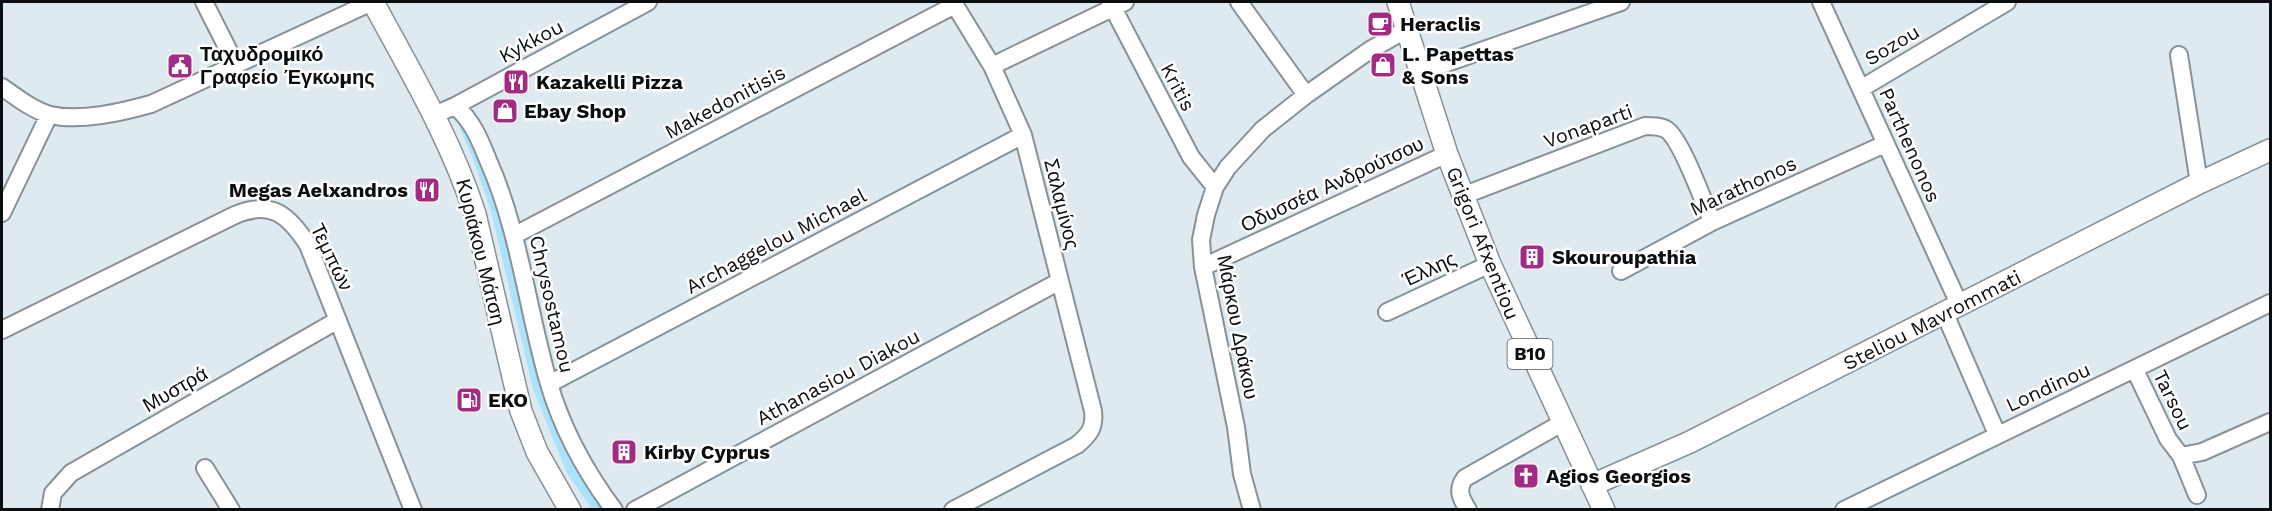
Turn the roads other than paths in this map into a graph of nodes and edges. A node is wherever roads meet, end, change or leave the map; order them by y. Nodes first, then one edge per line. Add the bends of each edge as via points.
1 (204, 2) edge
2 (372, 2) edge
3 (1239, 2) edge
4 (1398, 2) edge
5 (1622, 2) edge
6 (1821, 2) edge
7 (2007, 2) edge
8 (642, 3) edge
9 (954, 3) edge
10 (1116, 3) edge
11 (1407, 29) junction
12 (2179, 55) dead end
13 (236, 65) junction
14 (992, 66) junction
15 (1420, 72) junction
16 (2, 87) edge
17 (1862, 88) junction
18 (1306, 95) junction
19 (455, 106) junction
20 (49, 115) junction
21 (434, 115) junction
22 (1023, 135) junction
23 (1885, 144) junction
24 (2271, 150) edge
25 (1447, 154) junction
26 (2199, 183) junction
27 (1215, 187) junction
28 (1462, 196) junction
29 (2, 213) edge
30 (1712, 222) junction
31 (515, 235) junction
32 (1490, 264) junction
33 (1203, 267) junction
34 (1621, 271) dead end
35 (1060, 281) junction
36 (2271, 303) edge
37 (1952, 310) junction
38 (1387, 312) dead end
39 (338, 320) junction
40 (2, 330) edge
41 (2135, 370) junction
42 (549, 384) junction
43 (2271, 422) edge
44 (1562, 423) junction
45 (1997, 434) junction
46 (2181, 456) junction
47 (205, 468) dead end
48 (1592, 485) junction
49 (2197, 495) dead end
50 (980, 503) edge
51 (408, 507) edge
52 (50, 510) edge
53 (231, 510) edge
54 (570, 510) edge
55 (614, 510) edge
56 (635, 510) edge
57 (953, 510) edge
58 (1252, 510) edge
59 (1468, 510) edge
60 (1604, 510) edge
61 (1844, 510) edge

1 - 13 street
2 - 13 street
2 - 21 main road, Κυριάκου Μάτση
3 - 18 street
4 - 11 main road, Grigori Afxentiou / B10
5 - 15 street
6 - 17 street, Parthenonos
7 - 17 street, Sozou
8 - 19 street, Kykkou
9 - 14 street, Σαλαμίνος
9 - 31 street, Makedonitisis
10 - 14 street
10 - 27 street, Kritis via 1191,157
11 - 15 main road, Grigori Afxentiou / B10
11 - 18 street, Μάρκου Δράκου
12 - 26 street
13 - 20 street via 152,104 120,113
14 - 22 street, Σαλαμίνος
15 - 25 main road, Grigori Afxentiou / B10
16 - 20 street
17 - 23 street, Parthenonos
18 - 27 street, Μάρκου Δράκου via 1242,150
19 - 21 street, Kykkou
19 - 31 street, Chrysostamou via 469,119 481,142
20 - 29 street
21 - 54 main road, Κυριάκου Μάτση via 475,214 520,411 537,452
22 - 35 street, Σαλαμίνος
22 - 42 street, Archaggelou Michael
23 - 30 street, Marathonos
23 - 37 street, Parthenonos
24 - 26 main road, Steliou Mavrommati
25 - 28 main road, Grigori Afxentiou / B10
25 - 33 street, Οδυσσέα Ανδρούτσου
26 - 37 main road, Steliou Mavrommati
27 - 33 street, Μάρκου Δράκου via 1201,240
28 - 30 street, Vonaparti via 1645,126 1656,126 1667,130 1679,146
28 - 32 main road, Grigori Afxentiou / B10
30 - 34 street, Marathonos
31 - 42 street, Chrysostamou
32 - 38 street, Έλλης
32 - 44 main road, Grigori Afxentiou / B10
33 - 58 street, Μάρκου Δράκου
35 - 50 street, Σαλαμίνος via 1093,411 1092,429 1077,445
35 - 56 street, Athanasiou Diakou
36 - 41 street, Londinou
37 - 45 street, Parthenonos
37 - 48 main road, Steliou Mavrommati via 1690,442
39 - 40 street, Τεμπών via 297,228 276,211 263,208 235,215
39 - 51 street, Τεμπών
39 - 52 street, Μυστρά via 71,473 53,493
41 - 45 street, Londinou
41 - 46 street, Tarsou via 2168,439
42 - 55 street, Chrysostamou via 575,451
43 - 46 street, Tarsou via 2202,452
44 - 48 main road, Grigori Afxentiou / B10
44 - 59 street via 1465,478 1459,490
45 - 61 street, Londinou
46 - 49 street
47 - 53 street
48 - 60 main road, Grigori Afxentiou / B10
50 - 57 street

